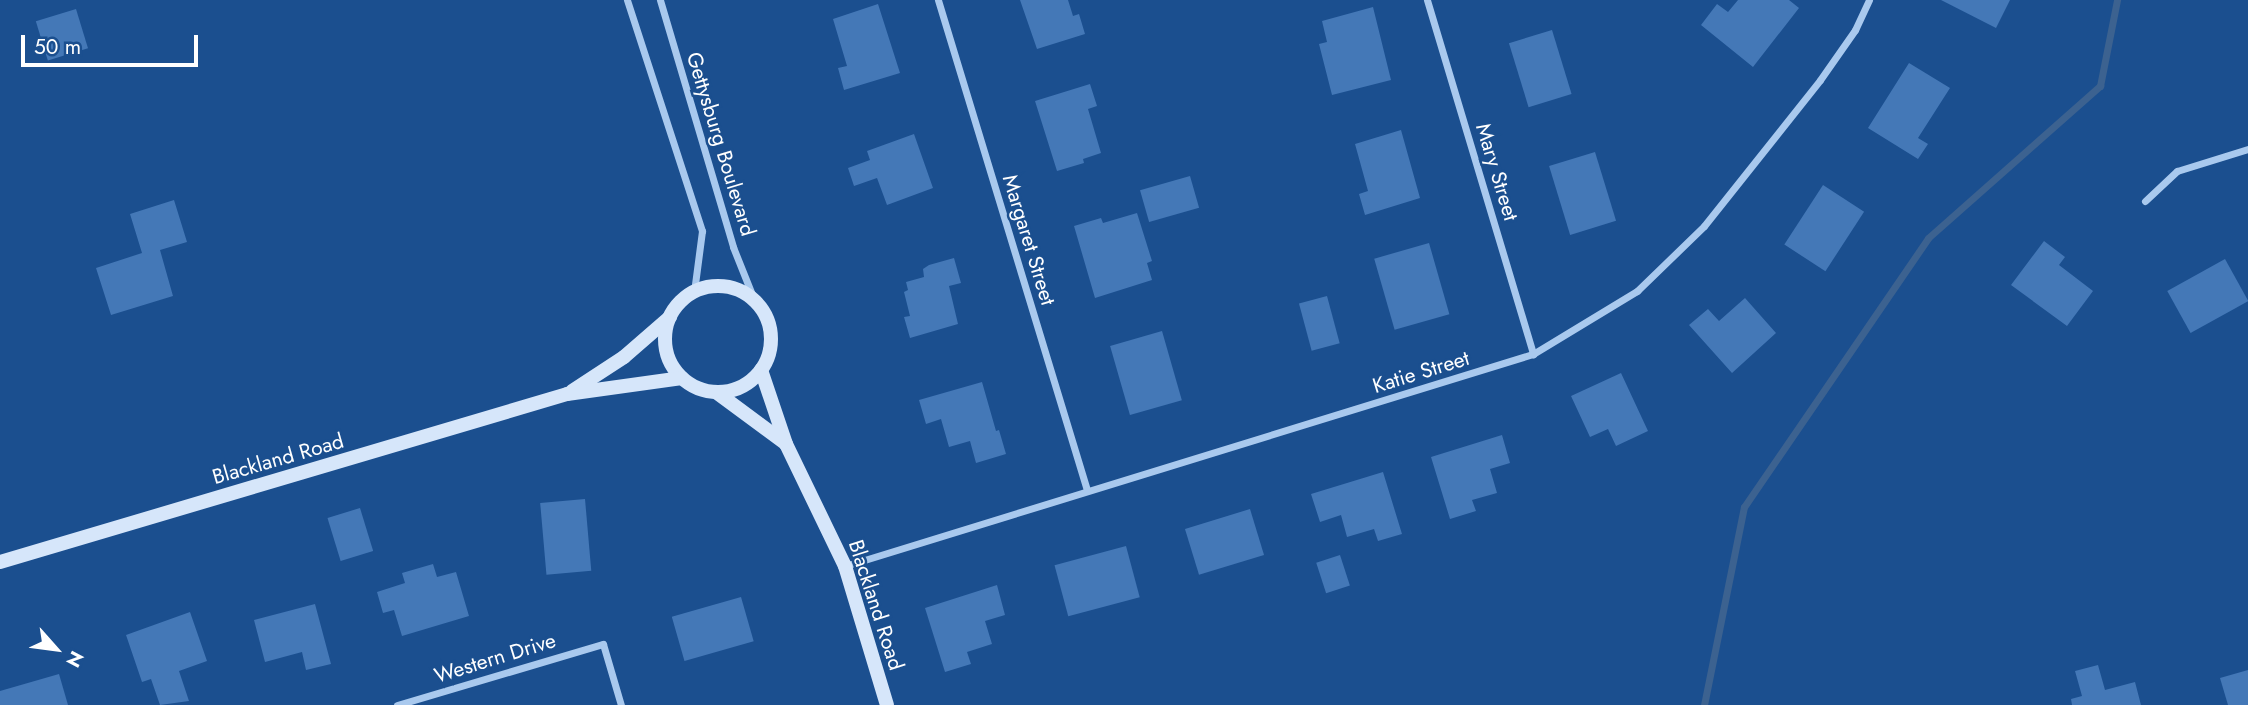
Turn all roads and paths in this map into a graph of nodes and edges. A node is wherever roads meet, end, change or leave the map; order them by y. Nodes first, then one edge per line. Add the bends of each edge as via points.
1 (627, 0) edge
2 (660, 0) edge
3 (937, 0) edge
4 (1427, 0) edge
5 (1869, 0) edge
6 (2248, 149) edge
7 (2145, 201) dead end
8 (694, 292) junction
9 (753, 297) junction
10 (670, 317) junction
11 (1533, 354) junction
12 (761, 370) junction
13 (682, 378) junction
14 (716, 392) junction
15 (568, 394) junction
16 (786, 444) junction
17 (1087, 490) junction
18 (0, 562) edge
19 (845, 566) junction
20 (397, 705) edge
21 (621, 705) edge
22 (887, 705) edge

1 - 8 street, Gettysburg Boulevard via 702,231
2 - 9 street, Gettysburg Boulevard via 733,247
3 - 17 street, Margaret Street
4 - 11 street, Mary Street
5 - 11 street, Katie Street via 1821,80 1704,226 1637,291
6 - 7 street via 2177,170
8 - 9 street via 720,285
8 - 10 street via 674,307
9 - 12 street via 771,328 772,345
10 - 13 street via 664,341 668,358
10 - 15 street, Blackland Road via 624,357
11 - 17 street, Katie Street
12 - 14 street via 742,387
12 - 16 street, Blackland Road
13 - 14 street
13 - 15 street, Blackland Road
14 - 16 street, Blackland Road
15 - 18 street, Blackland Road
16 - 19 street, Blackland Road
17 - 19 street, Katie Street
19 - 22 street, Blackland Road
20 - 21 street, Western Drive via 603,643

